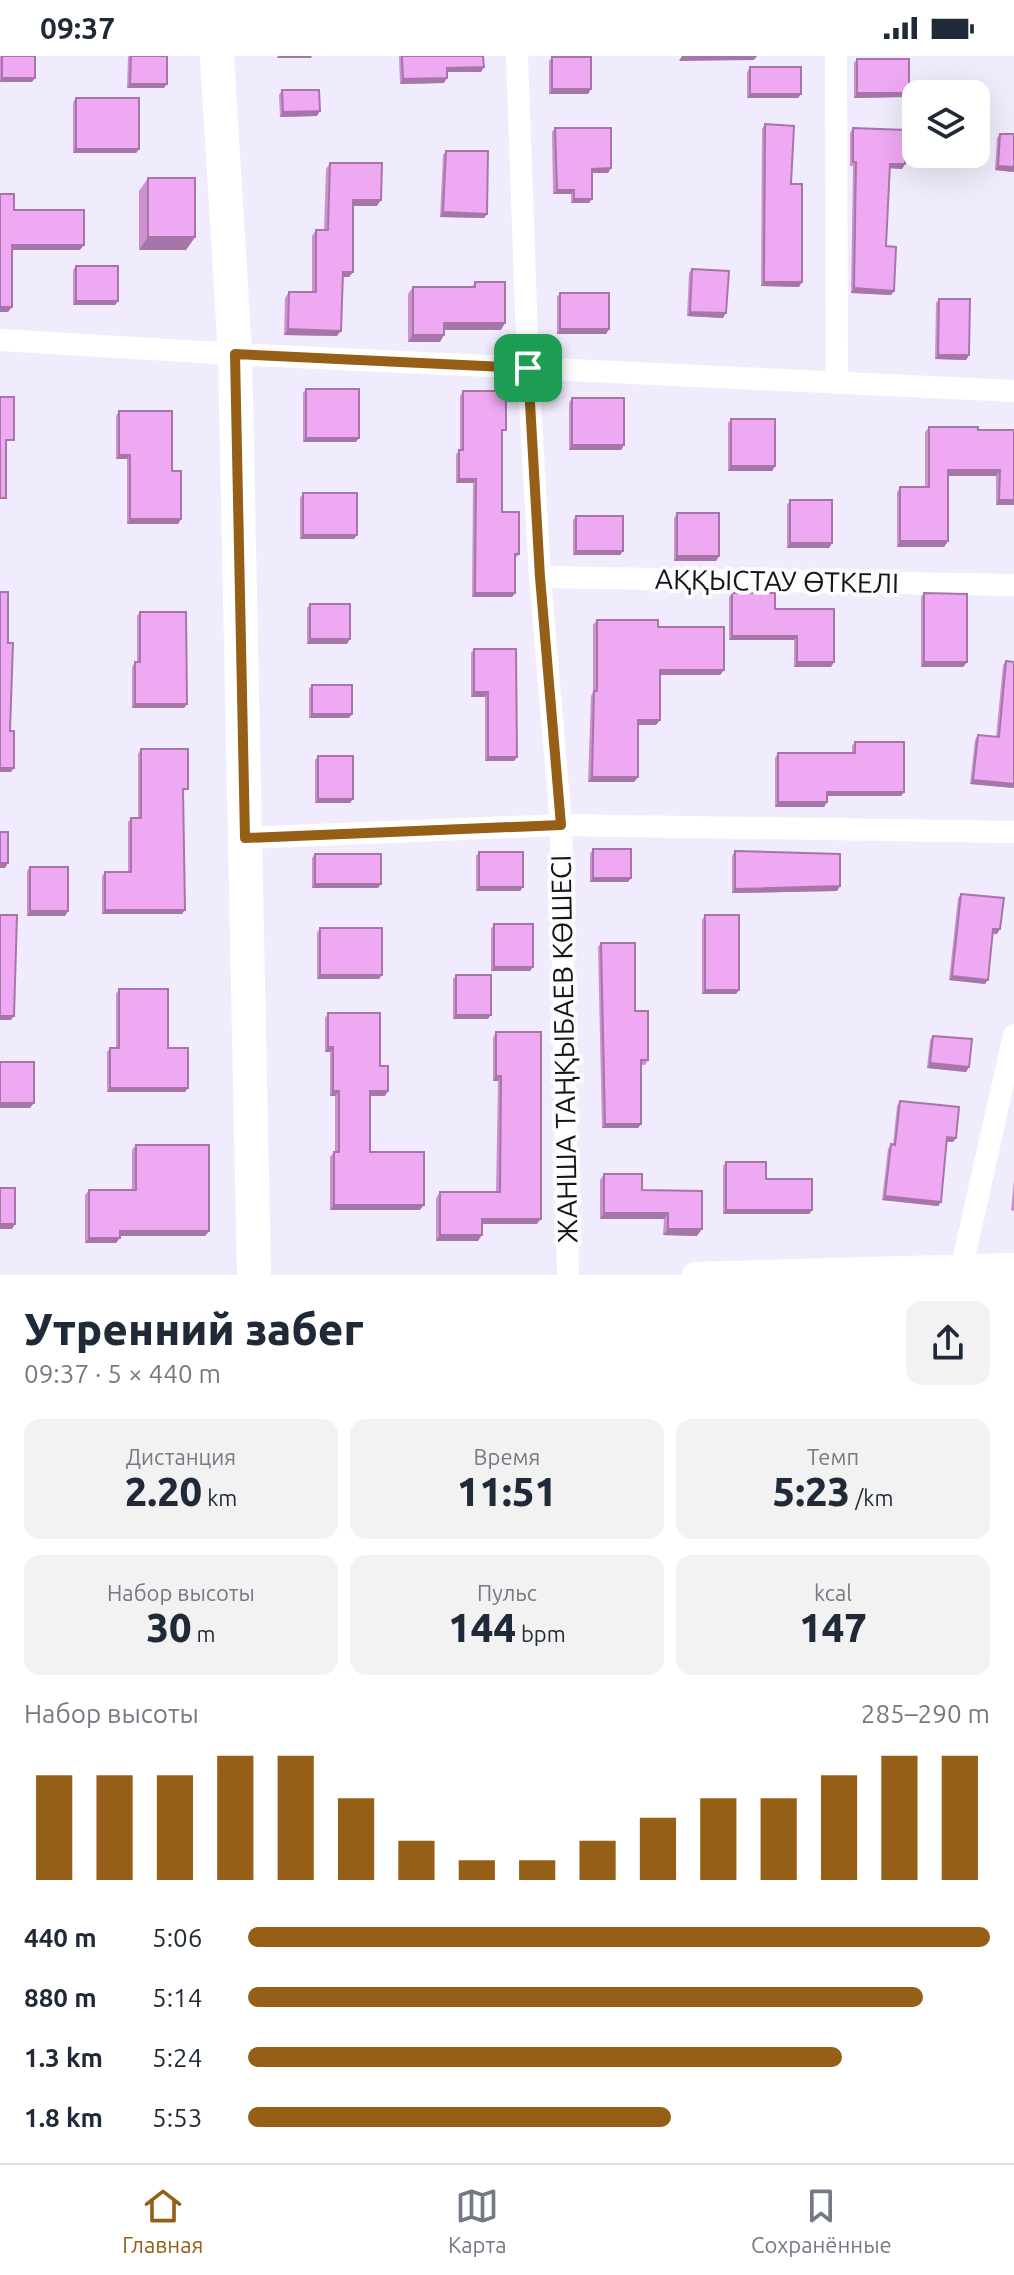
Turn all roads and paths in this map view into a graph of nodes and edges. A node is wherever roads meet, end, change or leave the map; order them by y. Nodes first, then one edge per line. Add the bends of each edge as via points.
1 (217, 56) edge
2 (517, 56) edge
3 (836, 56) edge
4 (0, 340) edge
5 (235, 354) junction
6 (528, 368) junction
7 (837, 383) junction
8 (1014, 391) edge
9 (540, 577) junction
10 (1014, 585) edge
11 (561, 825) junction
12 (1014, 832) edge
13 (245, 838) junction
14 (1014, 1037) edge
15 (1014, 1266) edge
16 (961, 1271) edge
17 (254, 1275) edge
18 (568, 1275) edge
19 (695, 1275) edge

1 - 5 main road
2 - 6 street, ЖАНША ТАҢҚЫБАЕВ КӨШЕСІ
3 - 7 street
4 - 5 street
5 - 6 street
5 - 13 main road
6 - 7 street
6 - 9 street, ЖАНША ТАҢҚЫБАЕВ КӨШЕСІ
7 - 8 street
9 - 10 street, АҚҚЫСТАУ ӨТКЕЛІ
9 - 11 street, ЖАНША ТАҢҚЫБАЕВ КӨШЕСІ
11 - 12 street
11 - 13 street
11 - 18 street, ЖАНША ТАҢҚЫБАЕВ КӨШЕСІ
13 - 17 main road
14 - 16 street
15 - 16 street
16 - 19 street

